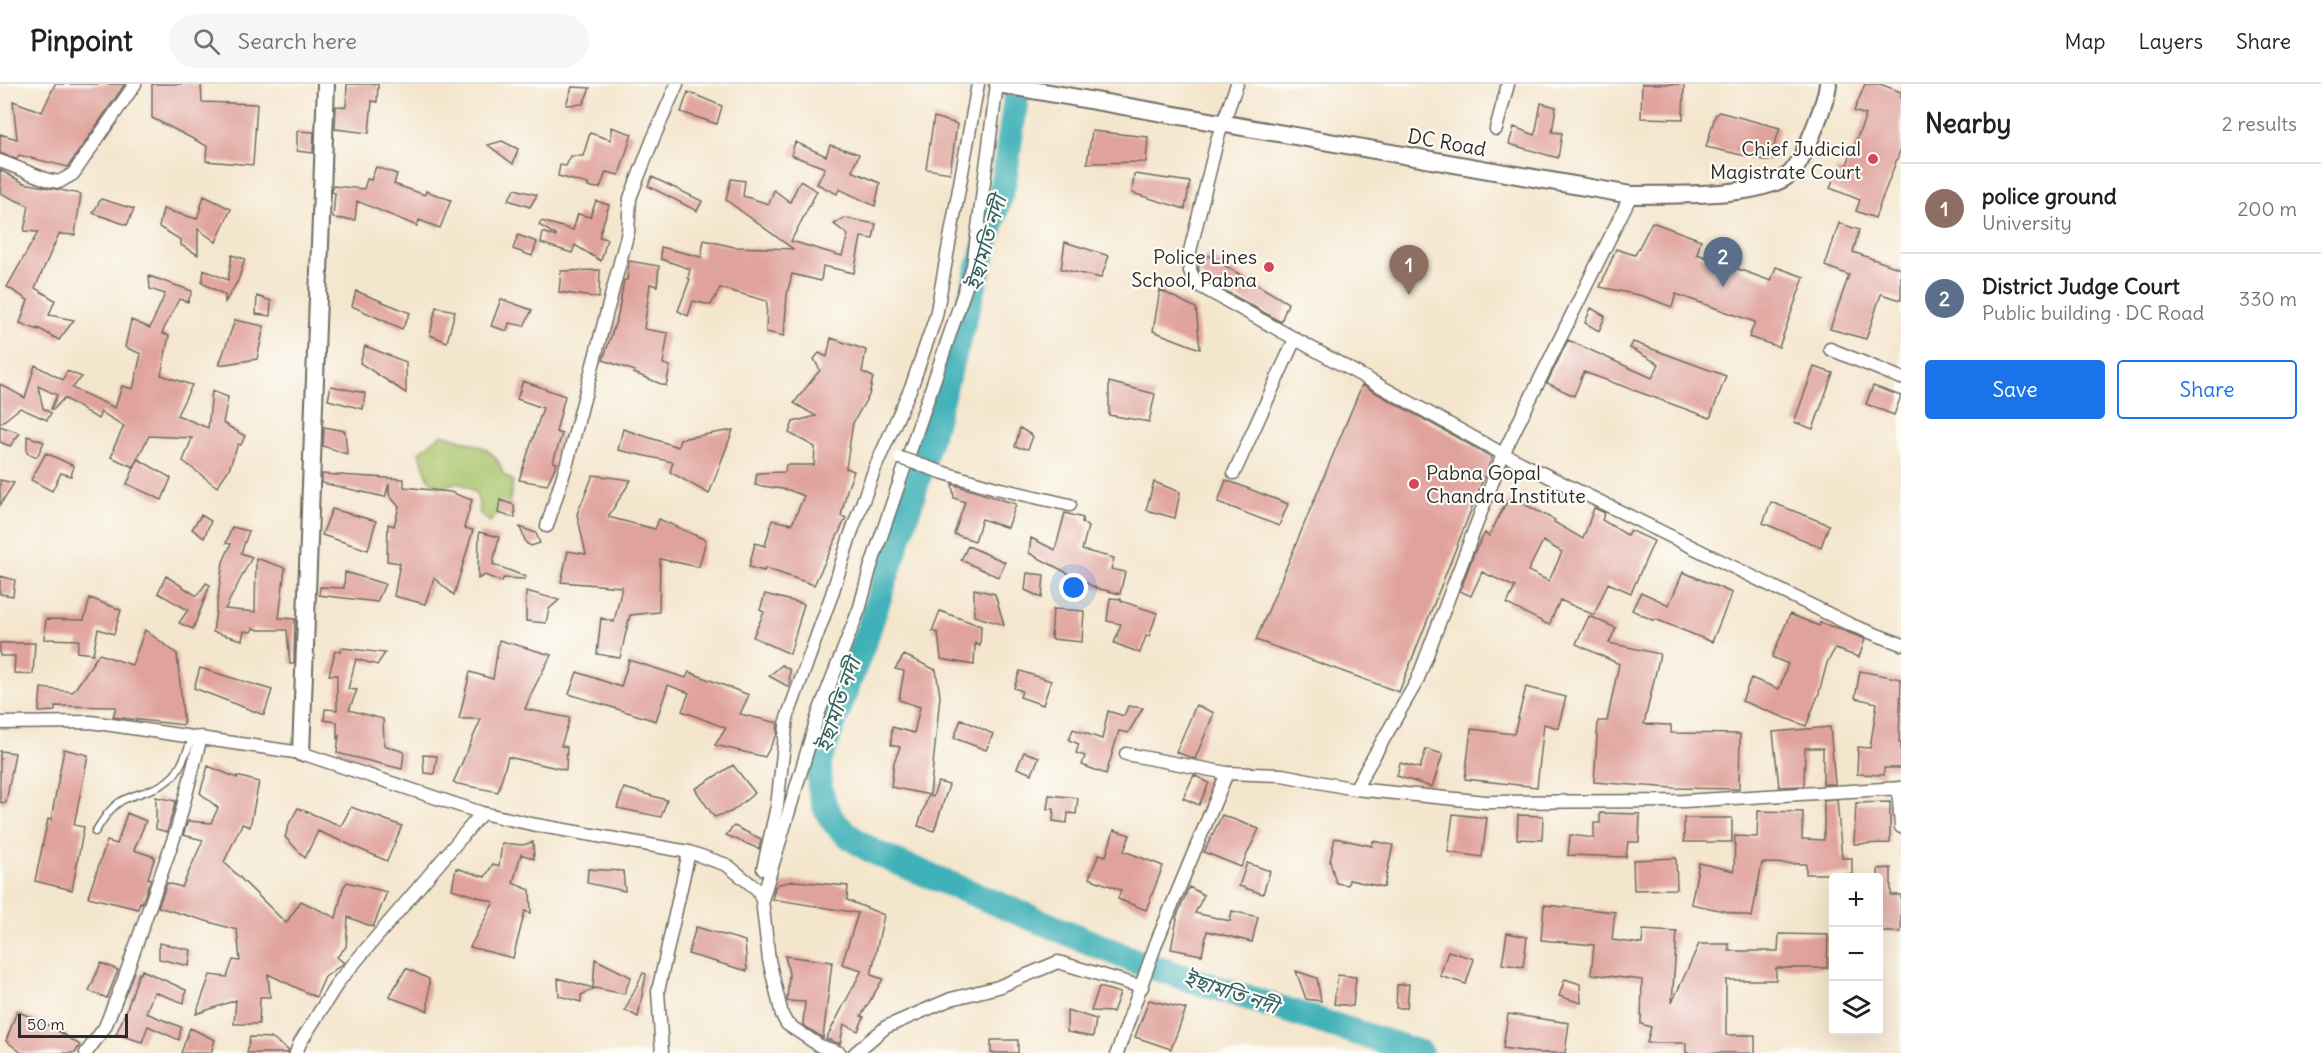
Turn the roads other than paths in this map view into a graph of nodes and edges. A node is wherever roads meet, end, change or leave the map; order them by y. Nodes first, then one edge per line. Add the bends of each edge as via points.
1 (135, 84) edge
2 (326, 84) edge
3 (677, 84) edge
4 (978, 84) edge
5 (997, 84) edge
6 (1237, 84) edge
7 (1508, 84) edge
8 (1828, 84) edge
9 (1221, 129) junction
10 (1497, 129) dead end
11 (0, 161) edge
12 (1631, 195) junction
13 (1295, 339) junction
14 (1830, 349) dead end
15 (1901, 378) edge
16 (882, 451) junction
17 (1503, 454) junction
18 (1234, 473) dead end
19 (1070, 505) dead end
20 (547, 526) dead end
21 (1901, 644) edge
22 (0, 723) edge
23 (197, 736) junction
24 (301, 753) junction
25 (1126, 754) dead end
26 (1227, 774) junction
27 (1899, 788) edge
28 (1355, 789) junction
29 (482, 813) junction
30 (1901, 827) edge
31 (95, 832) dead end
32 (689, 852) junction
33 (760, 895) junction
34 (1142, 987) junction
35 (832, 1052) edge
36 (86, 1053) edge
37 (296, 1053) edge
38 (662, 1053) edge
39 (855, 1053) edge
40 (1117, 1053) edge

1 - 11 street via 73,174 59,182
2 - 24 street
3 - 20 street via 630,198 628,232
4 - 16 street via 936,316
5 - 9 street, DC Road
5 - 33 street via 973,266
6 - 9 street
7 - 10 street
8 - 12 street, DC Road via 1826,101 1799,163 1790,174 1772,184 1723,193
9 - 12 street, DC Road
9 - 13 street via 1190,251 1190,271 1198,285
12 - 17 street
13 - 17 street
13 - 18 street
14 - 15 street
16 - 19 street, bridge via 996,488
16 - 33 street via 787,718 777,806
17 - 21 street via 1851,625
17 - 28 street via 1417,681
22 - 23 street via 91,722
23 - 24 street
23 - 31 lane via 175,774 160,786 112,807
23 - 36 street via 177,829 105,1027
24 - 29 street
25 - 26 street
26 - 28 street via 1282,775
26 - 34 street via 1157,941
27 - 28 street via 1649,802 1486,802
27 - 30 street
29 - 32 street
29 - 37 street via 339,981
32 - 33 street via 727,865
32 - 38 street via 658,992
33 - 35 street via 782,1015 787,1024
34 - 39 street via 1058,962 998,987 951,999 886,1027
34 - 40 street

